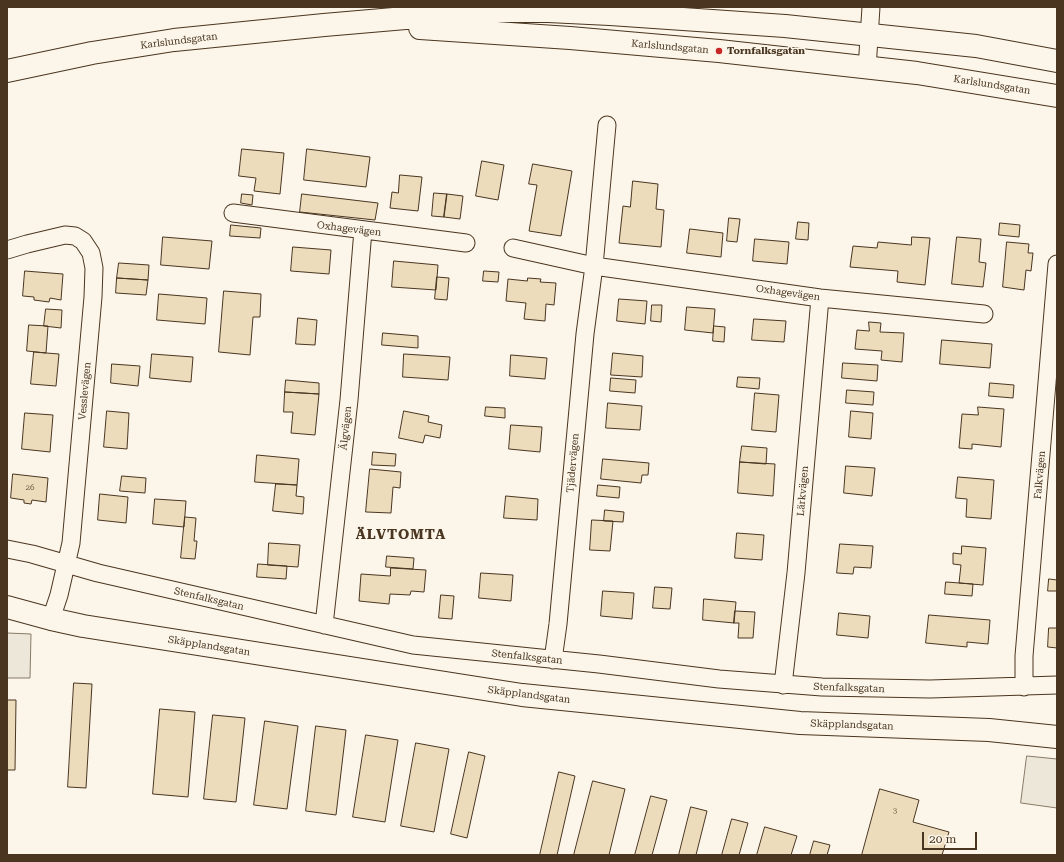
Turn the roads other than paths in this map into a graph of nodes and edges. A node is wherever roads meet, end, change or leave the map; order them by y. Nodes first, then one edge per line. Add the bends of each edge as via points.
1 (871, 7) edge
2 (353, 23) junction
3 (869, 34) junction
4 (1057, 61) edge
5 (867, 68) junction
6 (7, 71) edge
7 (1057, 96) edge
8 (607, 125) dead end
9 (233, 213) dead end
10 (363, 230) junction
11 (466, 243) dead end
12 (513, 248) dead end
13 (7, 250) edge
14 (1057, 264) edge
15 (594, 266) junction
16 (820, 298) junction
17 (984, 314) dead end
18 (1055, 323) edge
19 (7, 549) edge
20 (67, 564) junction
21 (7, 607) edge
22 (51, 619) junction
23 (324, 625) junction
24 (553, 660) junction
25 (783, 685) junction
26 (1057, 685) edge
27 (1024, 687) junction
28 (1057, 737) edge

1 - 3 street
2 - 3 main road, Karlslundsgatan via 500,11 548,11
2 - 5 main road, Karlslundsgatan via 719,51
2 - 6 main road, Karlslundsgatan via 174,40 92,53
3 - 4 main road, Karlslundsgatan via 976,46
3 - 5 street
5 - 7 main road, Karlslundsgatan
8 - 15 street
9 - 10 street, Oxhagevägen
10 - 11 street, Oxhagevägen
10 - 23 street, Älgvägen via 349,400
12 - 15 street, Oxhagevägen
13 - 20 street, Vesslevägen via 65,235 75,236 83,240 94,268 71,543
14 - 18 street, Falkvägen
15 - 16 street, Oxhagevägen
15 - 24 street, Tjädervägen
16 - 17 street, Oxhagevägen
16 - 25 street, Lärkvägen via 796,573
18 - 27 street, Falkvägen via 1024,656
19 - 20 street, Stenfalksgatan
20 - 22 street, Vesslevägen
20 - 23 street, Stenfalksgatan via 98,574
21 - 22 main road, Skäpplandsgatan
22 - 28 main road, Skäpplandsgatan via 522,695 800,723 989,730
23 - 24 street, Stenfalksgatan via 413,645
24 - 25 street, Stenfalksgatan
25 - 27 street, Stenfalksgatan via 877,689
26 - 27 street, Stenfalksgatan

